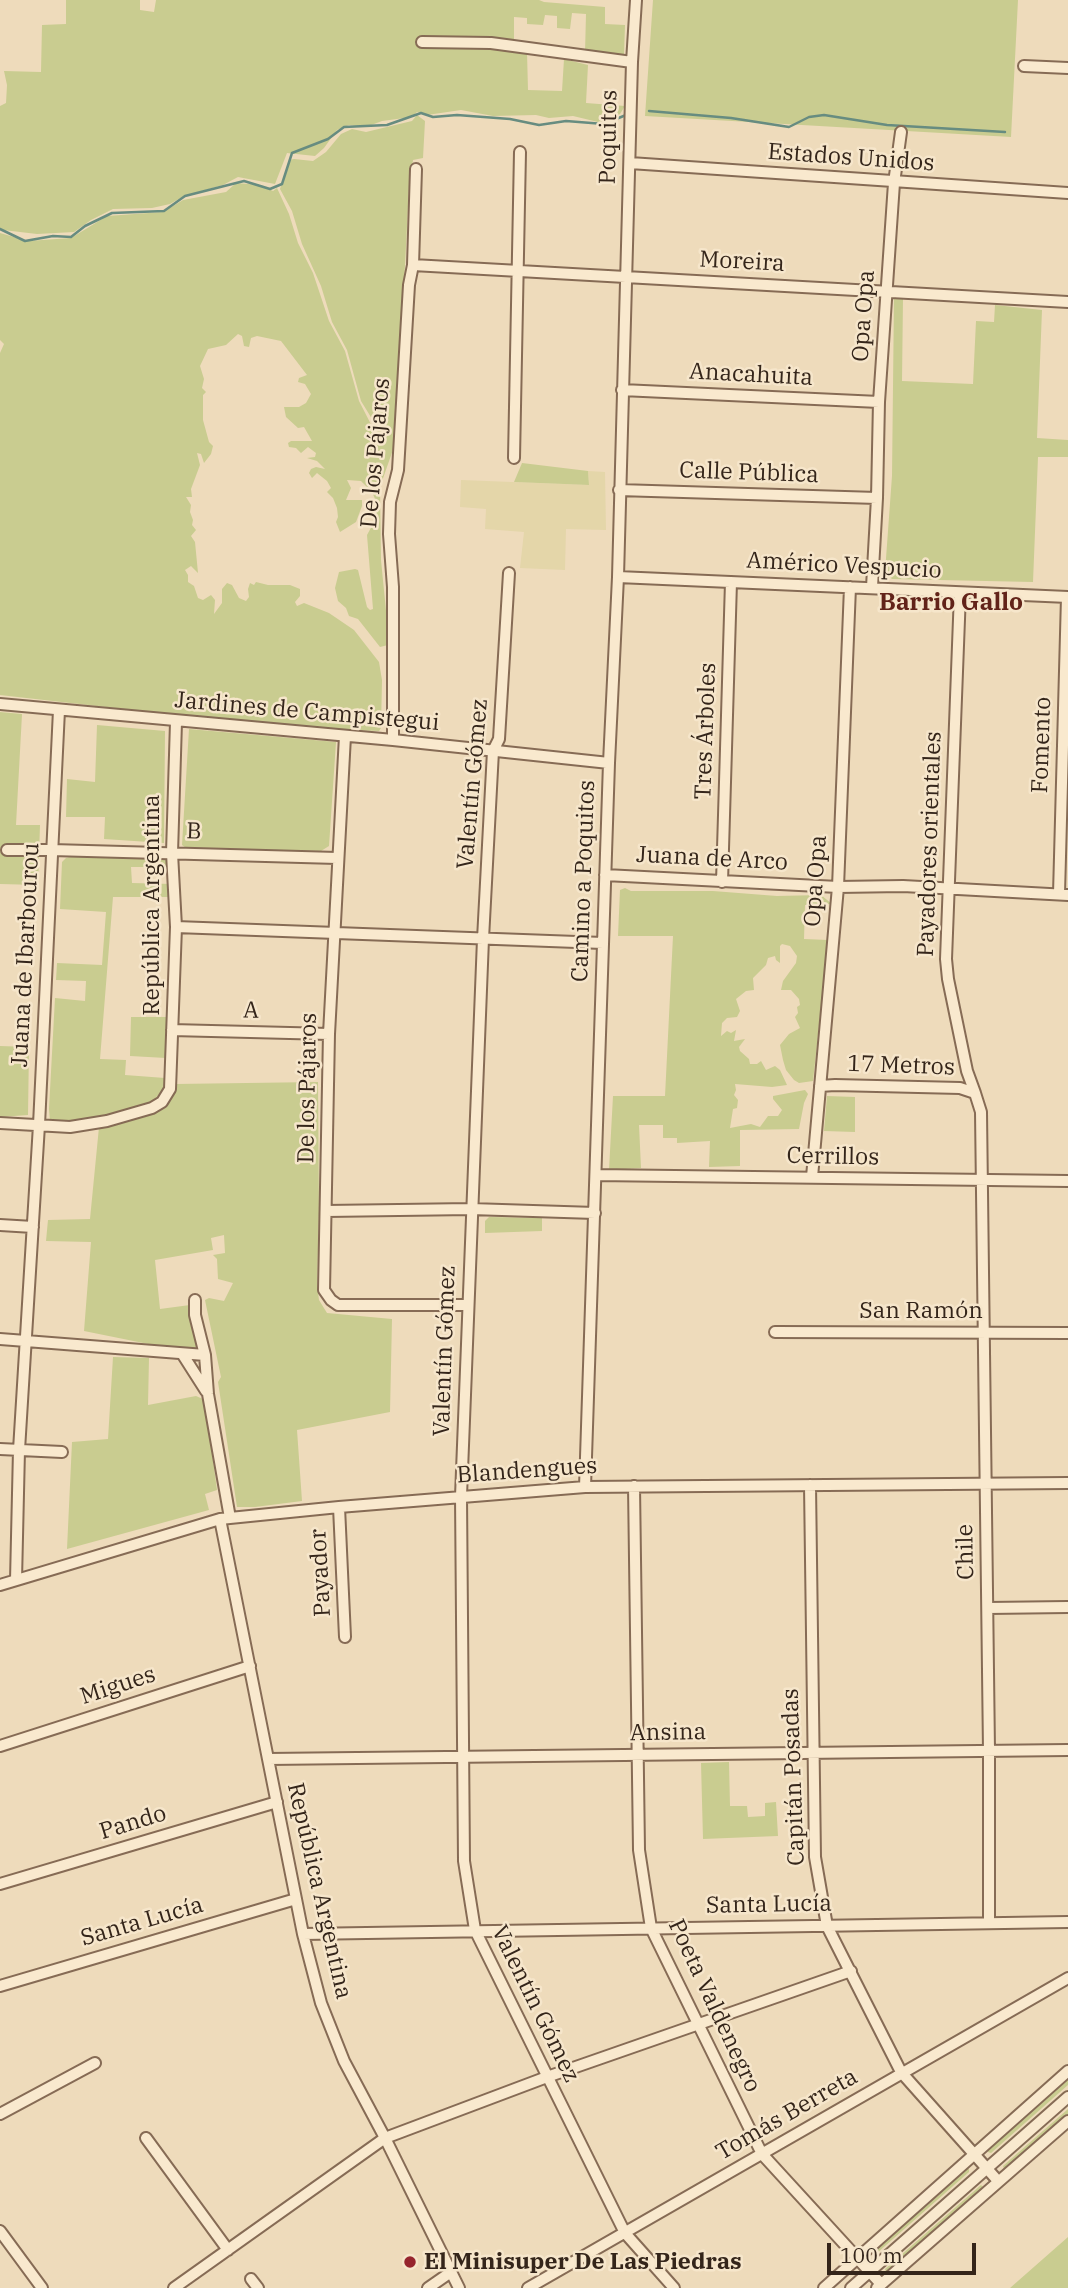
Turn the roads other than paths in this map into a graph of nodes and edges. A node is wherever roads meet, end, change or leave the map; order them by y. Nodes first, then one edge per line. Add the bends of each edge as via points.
1 (636, 0) edge
2 (422, 42) dead end
3 (632, 62) junction
4 (1024, 66) dead end
5 (1068, 68) edge
6 (901, 132) dead end
7 (520, 152) dead end
8 (630, 163) junction
9 (416, 169) dead end
10 (894, 183) junction
11 (1068, 193) edge
12 (413, 265) junction
13 (516, 270) junction
14 (625, 276) junction
15 (887, 292) junction
16 (1068, 302) edge
17 (622, 390) junction
18 (879, 402) junction
19 (513, 458) dead end
20 (619, 490) junction
21 (877, 498) junction
22 (509, 573) dead end
23 (618, 577) junction
24 (731, 582) junction
25 (850, 587) junction
26 (872, 587) junction
27 (960, 593) junction
28 (1068, 597) edge
29 (0, 704) edge
30 (59, 709) junction
31 (176, 722) junction
32 (345, 736) junction
33 (393, 740) junction
34 (493, 751) junction
35 (609, 763) junction
36 (7, 850) dead end
37 (52, 850) junction
38 (172, 853) junction
39 (337, 858) junction
40 (606, 874) junction
41 (722, 882) junction
42 (838, 887) junction
43 (950, 888) junction
44 (1063, 895) edge
45 (176, 927) junction
46 (334, 933) junction
47 (483, 939) junction
48 (603, 943) junction
49 (172, 1030) junction
50 (329, 1034) junction
51 (820, 1086) junction
52 (975, 1093) junction
53 (0, 1123) edge
54 (39, 1125) junction
55 (596, 1175) junction
56 (812, 1177) junction
57 (983, 1181) junction
58 (1068, 1181) edge
59 (471, 1209) junction
60 (326, 1211) junction
61 (595, 1213) junction
62 (0, 1225) edge
63 (33, 1227) junction
64 (195, 1300) dead end
65 (468, 1305) junction
66 (775, 1332) dead end
67 (985, 1332) junction
68 (1068, 1332) edge
69 (0, 1339) edge
70 (25, 1340) junction
71 (183, 1355) junction
72 (205, 1355) junction
73 (208, 1394) junction
74 (0, 1449) edge
75 (19, 1450) junction
76 (62, 1452) dead end
77 (1068, 1483) edge
78 (986, 1484) junction
79 (810, 1485) junction
80 (634, 1486) junction
81 (585, 1487) junction
82 (461, 1496) junction
83 (339, 1507) junction
84 (225, 1518) junction
85 (16, 1580) junction
86 (0, 1585) edge
87 (1068, 1606) edge
88 (988, 1608) junction
89 (345, 1637) dead end
90 (250, 1666) junction
91 (0, 1746) edge
92 (1068, 1750) edge
93 (989, 1751) junction
94 (813, 1753) junction
95 (464, 1755) junction
96 (638, 1755) junction
97 (268, 1759) junction
98 (277, 1802) junction
99 (0, 1884) edge
100 (296, 1899) junction
101 (1068, 1922) edge
102 (989, 1923) junction
103 (827, 1926) junction
104 (651, 1928) junction
105 (475, 1930) junction
106 (303, 1934) junction
107 (851, 1971) junction
108 (1068, 1978) edge
109 (0, 1986) edge
110 (698, 2025) junction
111 (95, 2063) dead end
112 (1068, 2071) edge
113 (901, 2072) junction
114 (547, 2077) junction
115 (1068, 2097) edge
116 (0, 2114) edge
117 (1068, 2121) edge
118 (146, 2138) dead end
119 (384, 2138) junction
120 (762, 2154) junction
121 (974, 2155) junction
122 (986, 2168) junction
123 (998, 2181) junction
124 (0, 2231) edge
125 (625, 2233) junction
126 (228, 2250) junction
127 (858, 2259) junction
128 (869, 2271) junction
129 (451, 2272) junction
130 (879, 2286) edge
131 (42, 2288) edge
132 (174, 2288) edge
133 (428, 2288) edge
134 (458, 2288) edge
135 (528, 2288) edge
136 (674, 2288) edge
137 (824, 2288) edge
138 (851, 2288) edge

1 - 3 street, Poquitos
2 - 3 street via 491,43
3 - 8 street, Poquitos
4 - 5 street
6 - 10 street, Opa Opa
7 - 13 street
8 - 10 street, Estados Unidos
8 - 14 street, Poquitos
9 - 12 street, De los Pájaros
10 - 11 street, Estados Unidos
10 - 15 street, Opa Opa
12 - 13 street, Moreira
12 - 33 street, De los Pájaros via 398,470 388,534 393,587
13 - 14 street, Moreira
13 - 19 street
14 - 15 street, Moreira
14 - 17 street, Camino a Poquitos
15 - 16 street, Moreira
15 - 18 street, Opa Opa
17 - 18 street, Anacahuita
17 - 20 street, Camino a Poquitos
18 - 21 street, Opa Opa
20 - 21 street, Calle Pública
20 - 23 street, Camino a Poquitos
21 - 26 street, Opa Opa
22 - 34 street, Valentín Gómez via 499,739
23 - 24 street, Américo Vespucio
23 - 35 street, Camino a Poquitos
24 - 25 street, Américo Vespucio
24 - 41 street, Tres Árboles
25 - 26 street, Américo Vespucio
25 - 42 street, Opa Opa
26 - 27 street, Américo Vespucio
27 - 28 street, Américo Vespucio
27 - 43 street, Payadores orientales
28 - 44 street, Fomento
29 - 30 street, Jardines de Campistegui
30 - 31 street, Jardines de Campistegui
30 - 37 street, Juana de Ibarbourou
31 - 32 street, Jardines de Campistegui
31 - 38 street, República Argentina
32 - 33 street, Jardines de Campistegui
32 - 39 street, De los Pájaros
33 - 34 street, Jardines de Campistegui
34 - 35 street, Jardines de Campistegui
34 - 47 street, Valentín Gómez
35 - 40 street, Camino a Poquitos
36 - 37 street, B
37 - 38 street, B
37 - 54 street, Juana de Ibarbourou
38 - 39 street, B
38 - 45 street, República Argentina
39 - 46 street, De los Pájaros
40 - 41 street, Juana de Arco
40 - 48 street, Camino a Poquitos
41 - 42 street, Juana de Arco
42 - 43 street, Juana de Arco
42 - 51 street, Opa Opa
43 - 44 street, Juana de Arco
43 - 52 street, Payadores orientales via 948,979
45 - 46 street
45 - 49 street, República Argentina
46 - 47 street
46 - 50 street, De los Pájaros
47 - 48 street
47 - 59 street, Valentín Gómez
48 - 55 street, Camino a Poquitos
49 - 50 street, A
49 - 54 street, República Argentina via 170,1089 162,1102 107,1121
50 - 60 street, De los Pájaros
51 - 52 street, 17 Metros via 960,1088
51 - 56 street, Opa Opa
52 - 57 street, 17 Metros via 981,1112
53 - 54 street
54 - 63 street, Juana de Ibarbourou
55 - 56 street, Cerrillos
55 - 61 street, Camino a Poquitos
56 - 57 street, Cerrillos
57 - 58 street, Cerrillos
57 - 67 street, Chile
59 - 60 street
59 - 61 street
59 - 65 street, Valentín Gómez
60 - 65 street, De los Pájaros via 324,1290 338,1305
61 - 81 street, Camino a Poquitos
62 - 63 street
63 - 70 street, Juana de Ibarbourou
64 - 72 street, República Argentina
65 - 82 street, Valentín Gómez
66 - 67 street, San Ramón
67 - 68 street, San Ramón
67 - 78 street, Chile
69 - 70 street
70 - 71 street
70 - 75 street, Juana de Ibarbourou
71 - 72 street
71 - 73 street
72 - 73 street, República Argentina
73 - 84 street, República Argentina
74 - 75 street
75 - 76 street
75 - 85 street, Juana de Ibarbourou
77 - 78 street, Blandengues
78 - 79 street, Blandengues
78 - 88 street, Chile
79 - 80 street, Blandengues
79 - 94 street, Capitán Posadas
80 - 81 street, Blandengues
80 - 96 street, Poeta Valdenegro
81 - 82 street, Blandengues
82 - 83 street, Blandengues
82 - 95 street, Valentín Gómez
83 - 84 street, Blandengues
83 - 89 street, Payador
84 - 85 street, Blandengues
84 - 90 street, República Argentina
85 - 86 street, Blandengues
87 - 88 street
88 - 93 street, Chile
90 - 91 street, Migues
90 - 97 street, República Argentina
92 - 93 street, Ansina
93 - 94 street, Ansina
93 - 102 street, Chile
94 - 96 street, Ansina
94 - 103 street, Capitán Posadas via 815,1857
95 - 96 street, Ansina
95 - 97 street, Ansina
95 - 105 street, Valentín Gómez via 464,1861
96 - 104 street, Poeta Valdenegro via 639,1850
97 - 98 street, República Argentina
98 - 99 street, Pando
98 - 100 street, República Argentina
100 - 106 street, República Argentina
100 - 109 street, Santa Lucía
101 - 102 street, Santa Lucía
102 - 103 street, Santa Lucía
103 - 104 street, Santa Lucía
103 - 107 street, Capitán Posadas
104 - 105 street, Santa Lucía
104 - 110 street, Poeta Valdenegro
105 - 106 street, Santa Lucía
105 - 114 street, Valentín Gómez
106 - 119 street, República Argentina via 321,2003 344,2061
107 - 110 street
107 - 113 street, Capitán Posadas
108 - 113 street, Tomás Berreta
110 - 114 street
110 - 120 street, Poeta Valdenegro
111 - 116 street
112 - 121 street
113 - 120 street, Tomás Berreta
113 - 121 street, Capitán Posadas
114 - 119 street
114 - 125 street, Valentín Gómez
115 - 122 street
117 - 123 street
118 - 126 street
119 - 126 street
119 - 129 street, República Argentina
120 - 125 street, Tomás Berreta
120 - 127 street, Poeta Valdenegro
121 - 122 street, Capitán Posadas
121 - 127 street
122 - 123 street, Capitán Posadas
122 - 128 street
123 - 130 street
124 - 131 street
125 - 135 street, Tomás Berreta
125 - 136 street, Valentín Gómez
126 - 132 street
127 - 128 street, Poeta Valdenegro
127 - 137 street
128 - 130 street, Poeta Valdenegro
128 - 138 street
129 - 133 street
129 - 134 street, República Argentina

